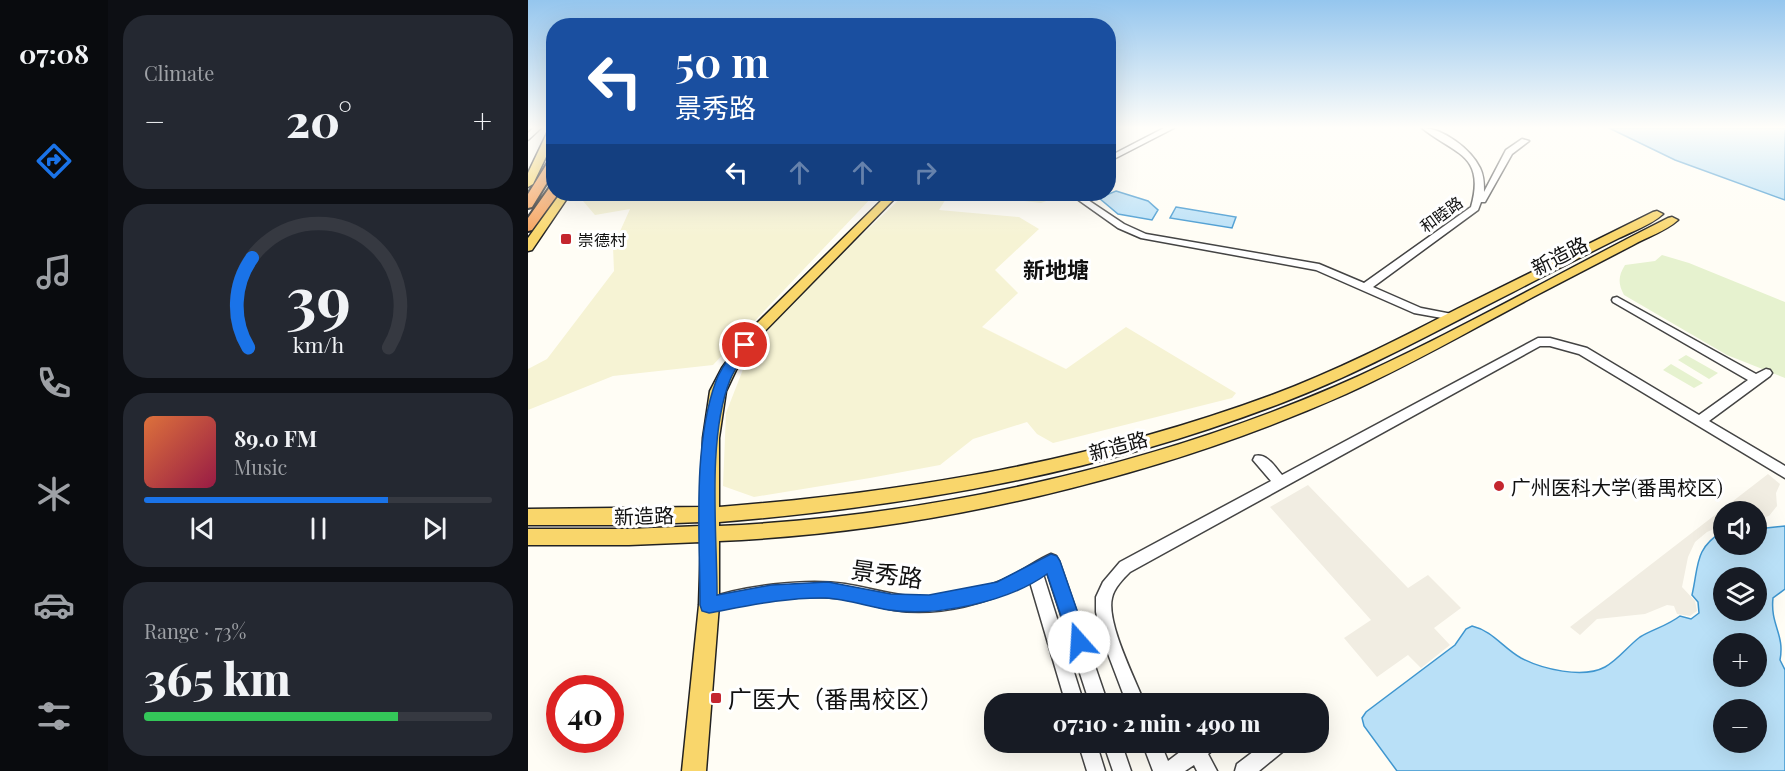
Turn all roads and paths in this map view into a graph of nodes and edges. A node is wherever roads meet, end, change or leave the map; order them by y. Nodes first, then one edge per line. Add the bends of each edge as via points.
1 (537, 164) edge
2 (1475, 164) edge
3 (1501, 164) edge
4 (545, 177) joint
5 (528, 184) edge
6 (528, 195) edge
7 (546, 201) edge
8 (556, 201) edge
9 (561, 201) edge
10 (887, 201) edge
11 (1084, 201) edge
12 (528, 204) edge
13 (1475, 208) junction
14 (553, 213) junction
15 (528, 227) edge
16 (528, 247) edge
17 (1366, 287) junction
18 (1617, 300) dead end
19 (1406, 307) junction
20 (1453, 317) junction
21 (1422, 333) junction
22 (1700, 421) junction
23 (1260, 460) dead end
24 (1785, 472) edge
25 (1280, 482) junction
26 (708, 514) junction
27 (528, 517) edge
28 (708, 533) junction
29 (528, 537) edge
30 (1035, 573) junction
31 (709, 605) junction
32 (1072, 693) edge
33 (1095, 693) edge
34 (1132, 693) edge
35 (1090, 753) edge
36 (1116, 753) edge
37 (1155, 753) edge
38 (1194, 753) edge
39 (1204, 753) edge
40 (1267, 753) edge
41 (694, 771) edge
42 (1096, 771) edge
43 (1122, 771) edge
44 (1162, 771) edge
45 (1170, 771) edge
46 (1208, 771) edge
47 (1244, 771) edge

1 - 5 main road
2 - 13 street, 和睦路 via 1482,191
3 - 13 street via 1488,193
4 - 6 highway
4 - 12 highway
7 - 15 highway
8 - 14 highway
9 - 14 main road
10 - 26 main road via 765,322 729,368 718,391 712,418
11 - 17 street via 1120,226 1144,236 1301,263
13 - 17 street, 和睦路
14 - 16 main road
17 - 19 street
18 - 22 street via 1761,376
19 - 20 street
19 - 21 street via 1419,321
20 - 21 main road, 新造路
20 - 28 main road, 新造路 via 1665,217 1367,378 1192,445 1095,474 952,504 832,522
21 - 26 main road, 新造路 via 1278,398 1201,426 1090,457 921,491
22 - 24 street
22 - 25 street via 1583,351 1538,342
23 - 25 street
25 - 34 street via 1125,567 1110,583 1103,603 1106,624
26 - 27 main road, 新造路
26 - 28 main road
28 - 29 main road, 新造路
28 - 31 main road
30 - 31 street, 景秀路 via 999,590 929,603 891,602 828,590 771,593
30 - 32 street
30 - 33 street, 景秀路 via 1051,561
31 - 41 main road
35 - 42 street
36 - 43 street
37 - 44 street
38 - 45 street
39 - 46 street
40 - 47 street

